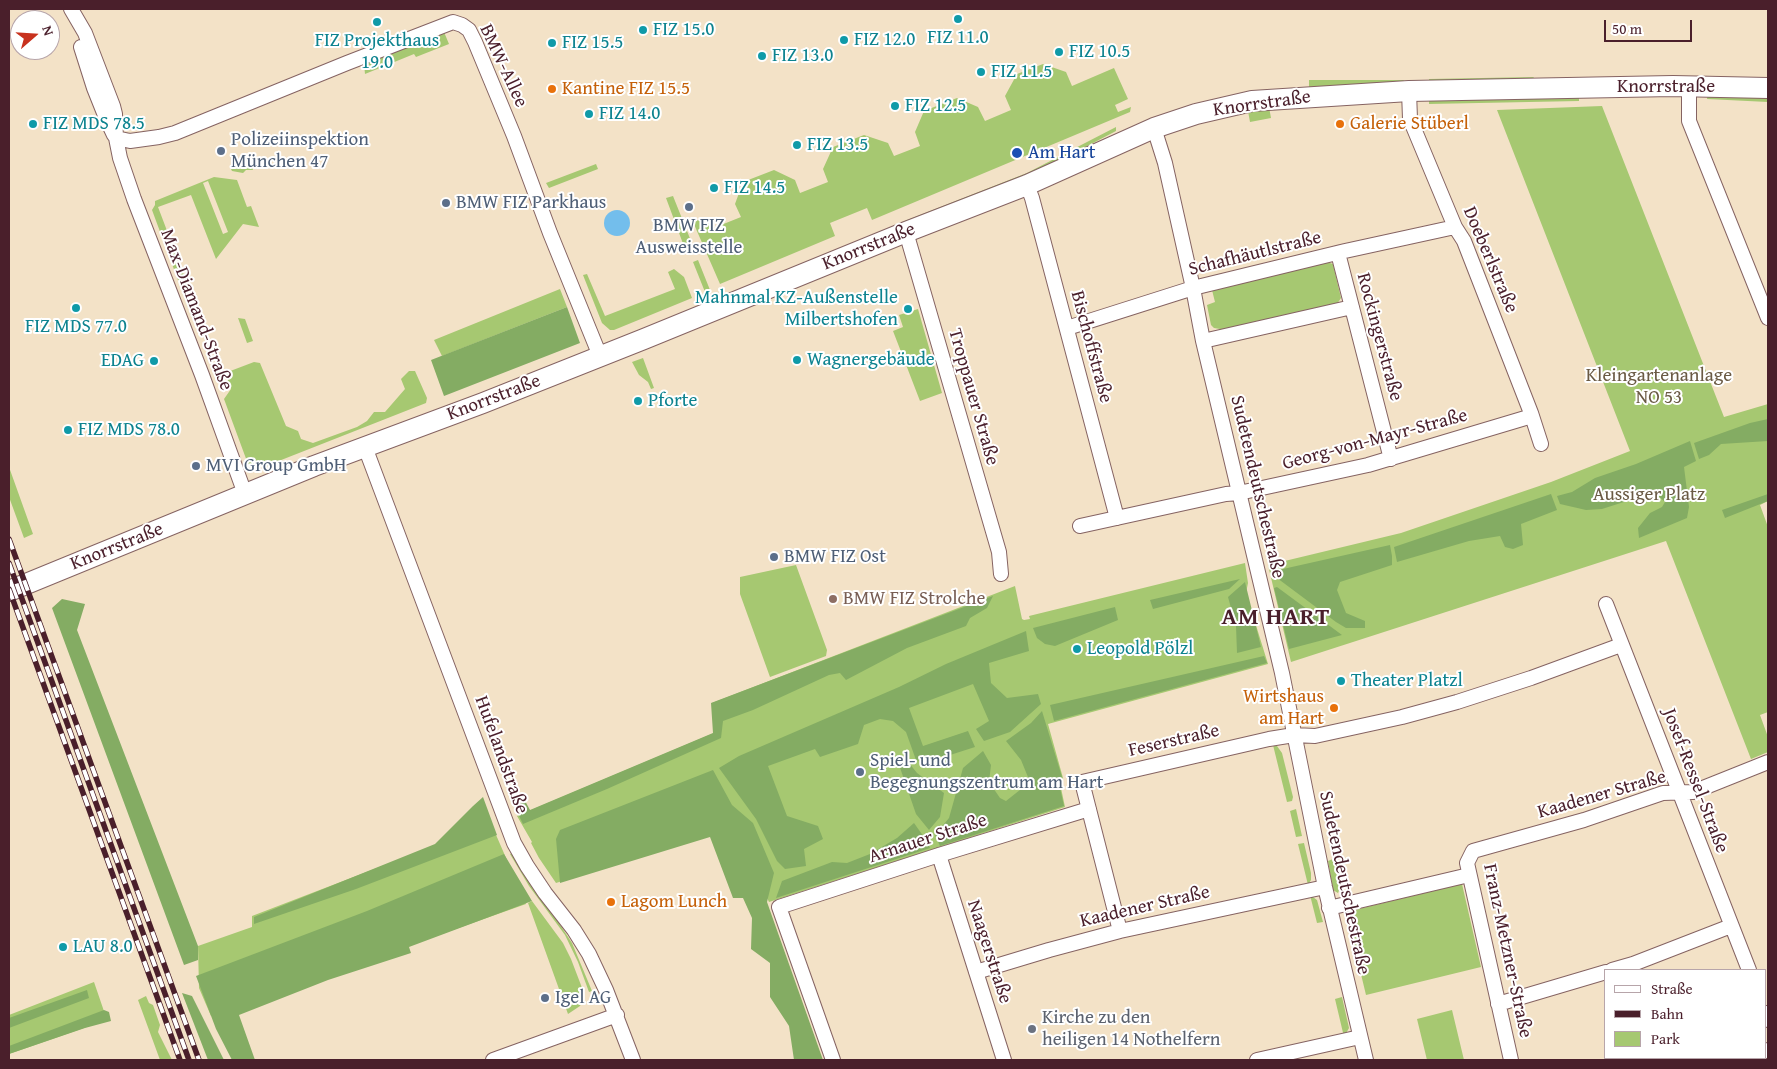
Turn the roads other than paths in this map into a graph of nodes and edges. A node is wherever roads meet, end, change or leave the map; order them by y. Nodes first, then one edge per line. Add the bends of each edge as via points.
1 (70, 9) edge
2 (1689, 86) junction
3 (1768, 88) edge
4 (1409, 91) junction
5 (1154, 128) junction
6 (116, 138) junction
7 (1027, 185) junction
8 (1455, 227) junction
9 (906, 232) junction
10 (1338, 253) junction
11 (1193, 288) junction
12 (1352, 307) junction
13 (1768, 318) edge
14 (1067, 328) junction
15 (1203, 341) junction
16 (600, 356) junction
17 (1532, 416) junction
18 (1541, 444) dead end
19 (365, 447) junction
20 (1391, 459) junction
21 (1239, 493) junction
22 (245, 494) junction
23 (1117, 518) junction
24 (1080, 526) dead end
25 (1001, 574) dead end
26 (9, 591) edge
27 (1606, 604) dead end
28 (1621, 645) junction
29 (1294, 736) junction
30 (1768, 762) edge
31 (1679, 792) junction
32 (1089, 809) junction
33 (1472, 851) joint
34 (939, 855) junction
35 (1469, 875) junction
36 (1324, 887) junction
37 (1329, 908) junction
38 (1731, 926) junction
39 (1120, 931) junction
40 (1615, 969) edge
41 (1749, 969) edge
42 (976, 972) junction
43 (1604, 973) edge
44 (1498, 1004) junction
45 (617, 1015) junction
46 (1360, 1037) junction
47 (493, 1060) edge
48 (633, 1060) edge
49 (833, 1060) edge
50 (1004, 1060) edge
51 (1257, 1060) edge
52 (1366, 1060) edge
53 (1511, 1060) edge

1 - 6 street, Max-Diamand-Straße via 85,33 113,106
2 - 3 street, Knorrstraße
2 - 4 street, Knorrstraße
2 - 13 street via 1689,121
4 - 5 street, Knorrstraße via 1252,101
4 - 8 street, Doeberlstraße via 1410,119
5 - 7 street, Knorrstraße
5 - 11 street, Sudetendeutschestraße
6 - 16 street, BMW-Allee via 130,141 159,138 453,22 462,25 469,30 475,42
6 - 22 street, Max-Diamand-Straße via 134,198
7 - 9 street, Knorrstraße
7 - 14 street, Bischoffstraße
8 - 10 street, Schafhäutlstraße
8 - 17 street, Doeberlstraße via 1464,241
9 - 16 street, Knorrstraße
9 - 25 street, Troppauer Straße via 998,552
10 - 11 street, Schafhäutlstraße
10 - 12 street, Rockingerstraße
11 - 14 street, Schafhäutlstraße
11 - 15 street, Sudetendeutschestraße
12 - 15 street
12 - 20 street, Rockingerstraße
14 - 23 street, Bischoffstraße
15 - 21 street, Sudetendeutschestraße
16 - 19 street, Knorrstraße
17 - 18 street, Doeberlstraße
17 - 20 street, Georg-von-Mayr-Straße
19 - 22 street, Knorrstraße
19 - 45 street, Hufelandstraße via 514,843 545,893 582,941
20 - 21 street, Georg-von-Mayr-Straße
21 - 23 street, Georg-von-Mayr-Straße
21 - 29 street, Sudetendeutschestraße
22 - 26 street, Knorrstraße
23 - 24 street, Georg-von-Mayr-Straße
27 - 28 street, Josef-Ressel-Straße
28 - 29 street, Feserstraße via 1457,702 1316,736
28 - 31 street, Josef-Ressel-Straße
29 - 32 street, Feserstraße via 1180,758 1082,782
29 - 36 street, Sudetendeutschestraße
30 - 31 street, Kaadener Straße via 1693,792
31 - 33 street, Kaadener Straße via 1663,793 1584,820
31 - 38 street, Josef-Ressel-Straße
32 - 34 street, Arnauer Straße
32 - 39 street
33 - 35 street, Franz-Metzner-Straße via 1466,863
34 - 42 street, Naagerstraße
34 - 49 street, Arnauer Straße via 779,907
35 - 37 street
35 - 44 street, Franz-Metzner-Straße
36 - 37 street, Sudetendeutschestraße
36 - 39 street, Kaadener Straße
37 - 46 street, Sudetendeutschestraße
38 - 40 street
38 - 41 street, Josef-Ressel-Straße
39 - 42 street, Kaadener Straße
42 - 50 street, Naagerstraße
43 - 44 street
44 - 53 street, Franz-Metzner-Straße
45 - 47 street
45 - 48 street, Hufelandstraße
46 - 51 street
46 - 52 street, Sudetendeutschestraße

